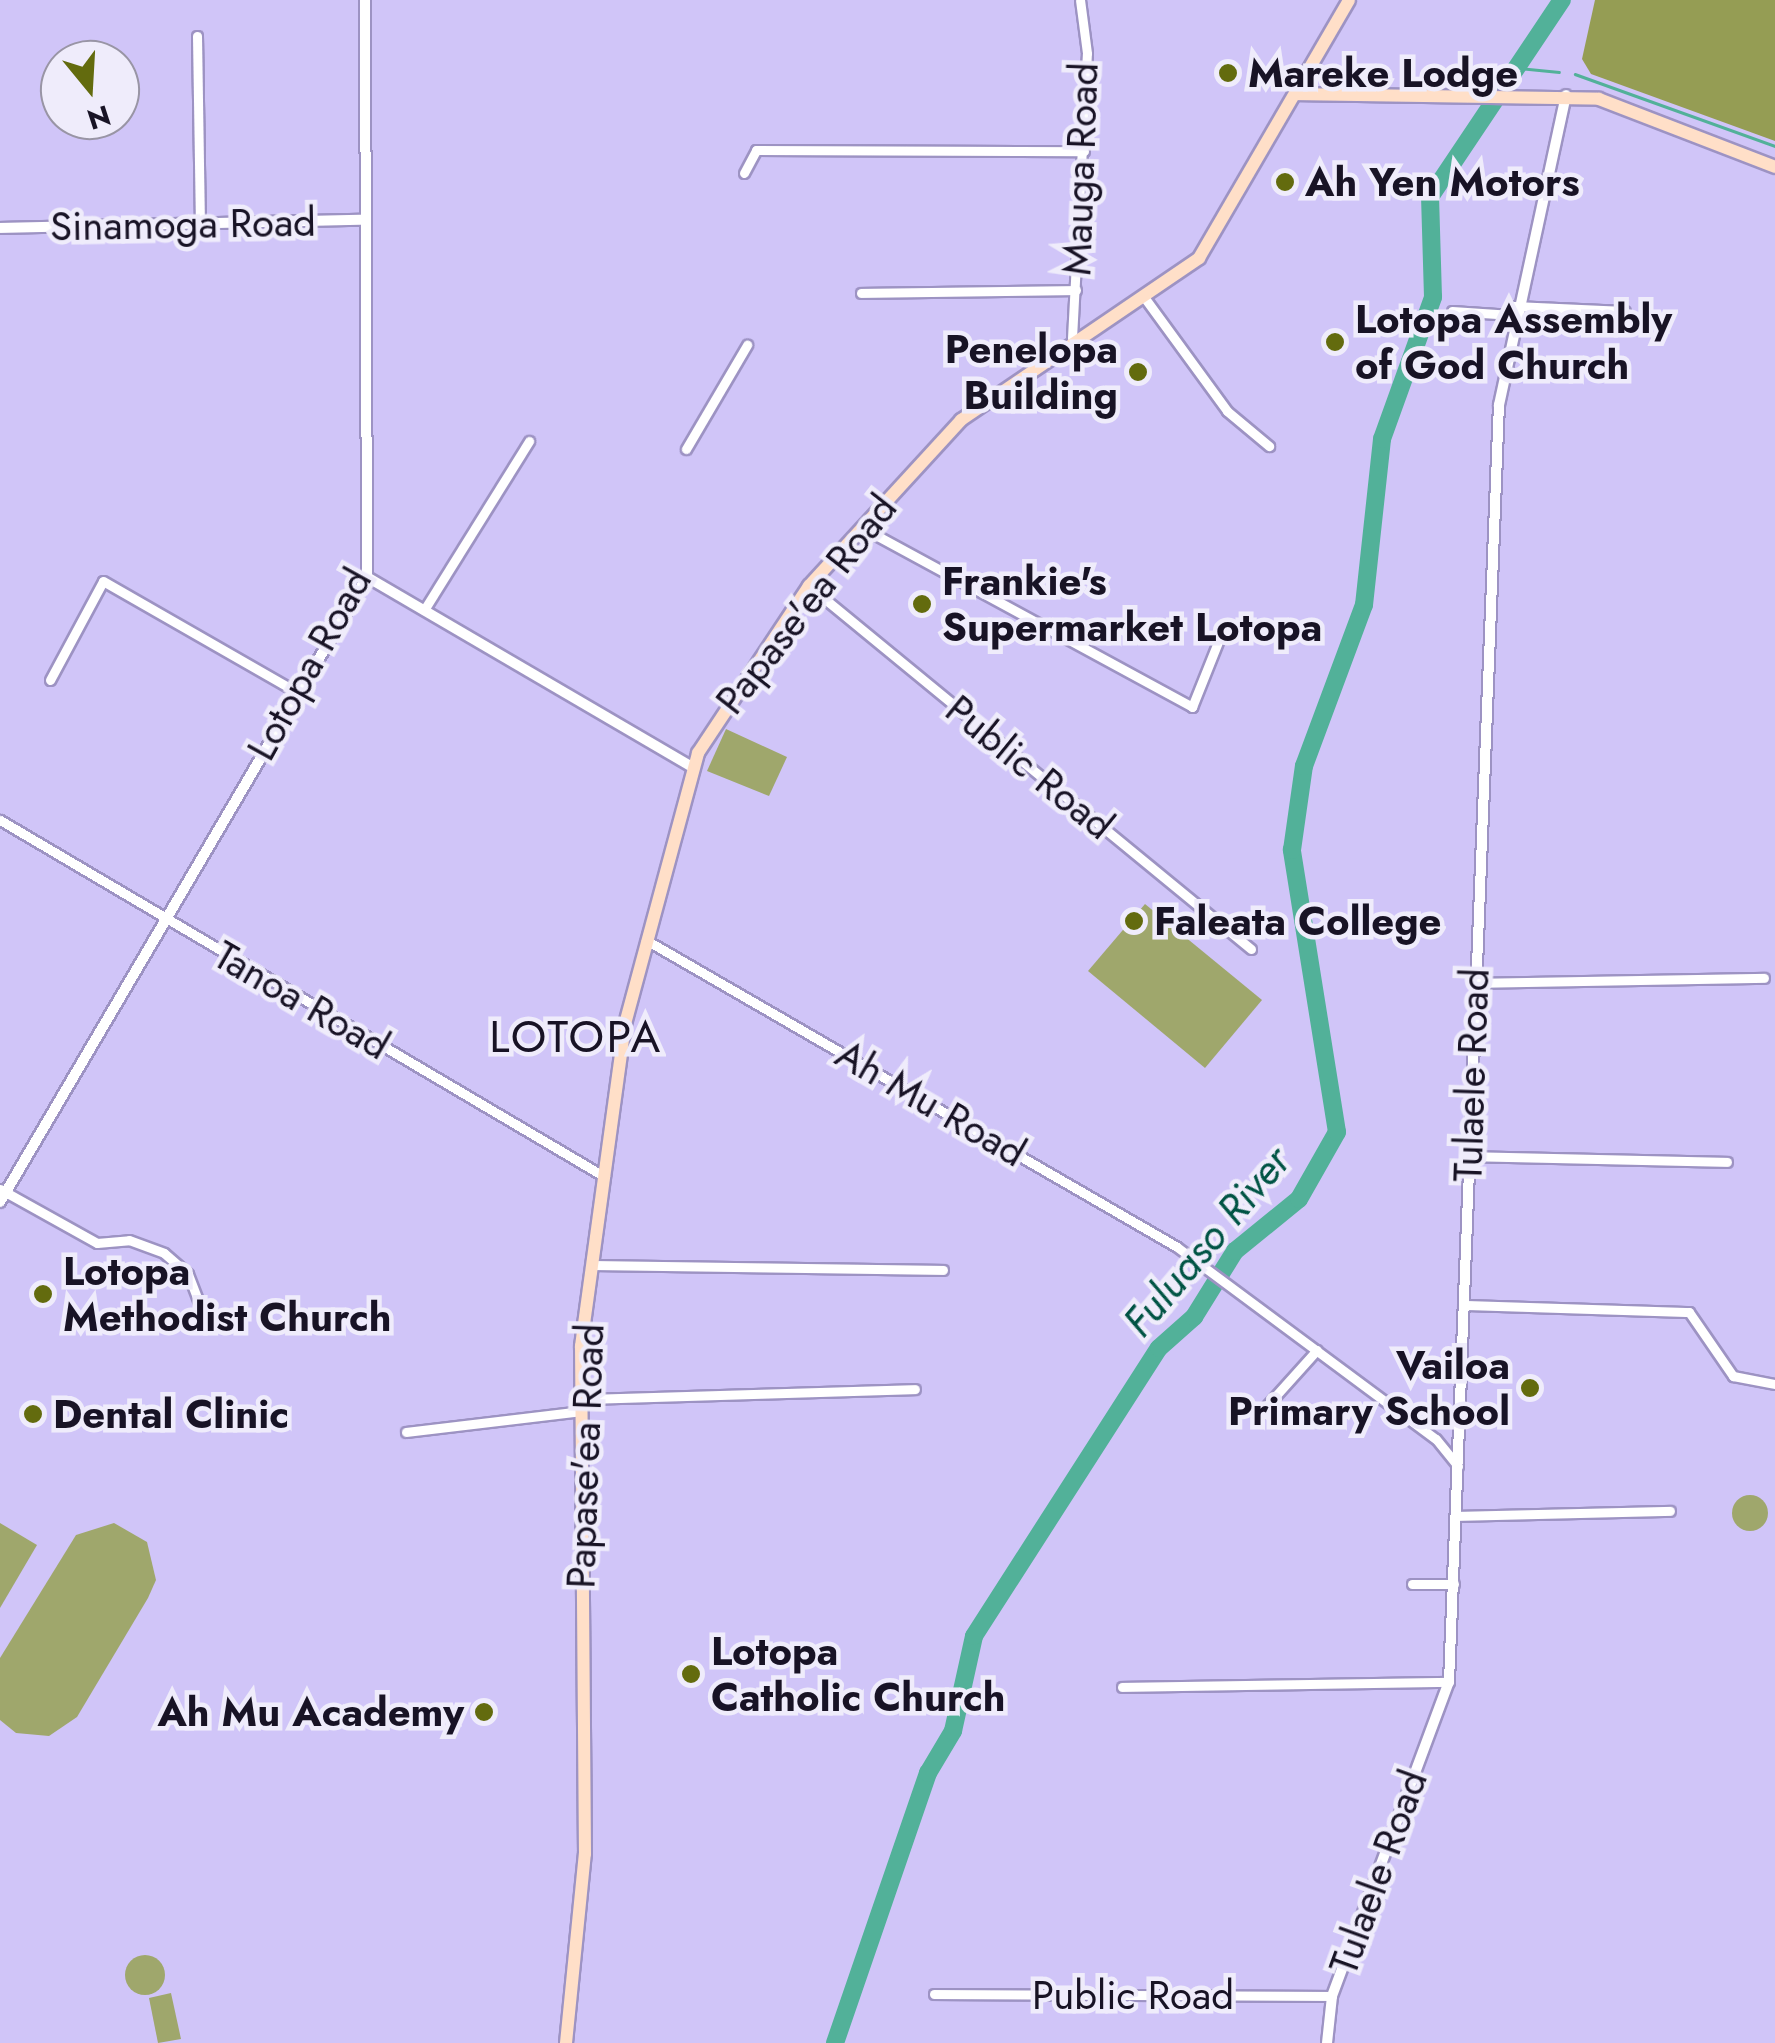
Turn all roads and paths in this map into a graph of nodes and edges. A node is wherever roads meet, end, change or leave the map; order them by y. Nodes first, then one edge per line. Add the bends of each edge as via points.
1 (365, 0) edge
2 (1080, 0) edge
3 (1349, 0) edge
4 (197, 36) dead end
5 (1297, 94) junction
6 (1566, 94) junction
7 (1084, 151) junction
8 (1775, 168) edge
9 (744, 173) dead end
10 (366, 220) junction
11 (200, 224) junction
12 (0, 228) edge
13 (1076, 290) junction
14 (862, 294) dead end
15 (1144, 297) junction
16 (1452, 311) dead end
17 (1513, 311) junction
18 (1625, 312) dead end
19 (1072, 338) junction
20 (747, 345) dead end
21 (529, 441) dead end
22 (1269, 446) dead end
23 (686, 448) dead end
24 (858, 526) junction
25 (367, 577) junction
26 (809, 586) junction
27 (424, 610) junction
28 (1220, 637) dead end
29 (50, 680) dead end
30 (295, 691) junction
31 (694, 768) junction
32 (0, 820) edge
33 (166, 921) junction
34 (644, 939) junction
35 (1251, 949) dead end
36 (1764, 978) dead end
37 (1474, 983) junction
38 (1468, 1156) junction
39 (1727, 1162) dead end
40 (606, 1178) junction
41 (2, 1195) edge
42 (596, 1266) junction
43 (943, 1270) dead end
44 (1462, 1305) junction
45 (228, 1327) dead end
46 (1317, 1350) junction
47 (1775, 1384) edge
48 (916, 1389) dead end
49 (583, 1405) junction
50 (1262, 1411) dead end
51 (406, 1432) dead end
52 (1460, 1468) junction
53 (1670, 1511) dead end
54 (1458, 1516) junction
55 (1412, 1584) dead end
56 (1454, 1584) junction
57 (1448, 1682) junction
58 (1122, 1686) dead end
59 (934, 1994) dead end
60 (1332, 1996) junction
61 (566, 2043) edge
62 (1326, 2043) edge

1 - 10 street, Lotopa Road
2 - 7 street, Mauga Road
3 - 5 main road, Papase'ea Road
4 - 11 street
5 - 6 main road
5 - 15 main road, Papase'ea Road via 1215,237
6 - 8 main road
6 - 17 street, Tulaele Road
7 - 9 street via 756,150
7 - 13 street, Mauga Road
10 - 11 street, Sinamoga Road
10 - 25 street, Lotopa Road
11 - 12 street, Sinamoga Road
13 - 14 street
13 - 19 street, Mauga Road
15 - 19 main road, Papase'ea Road
15 - 22 street via 1227,410
16 - 17 street
17 - 18 street
17 - 37 street, Tulaele Road via 1500,405
19 - 24 main road, Papase'ea Road via 987,397
20 - 23 street
21 - 27 street
24 - 26 main road, Papase'ea Road
24 - 28 street via 1192,707
25 - 27 street
25 - 30 street, Lotopa Road
26 - 31 main road, Papase'ea Road via 724,704
26 - 35 street, Public Road
27 - 31 street
29 - 30 street via 104,581
30 - 33 street, Lotopa Road
31 - 34 main road, Papase'ea Road
32 - 33 street, Tanoa Road
33 - 40 street, Tanoa Road
33 - 41 street, Lotopa Road
34 - 40 main road, Papase'ea Road
34 - 46 street, Ah Mu Road via 1216,1272
36 - 37 street
37 - 38 street, Tulaele Road
38 - 39 street
38 - 44 street, Tulaele Road
40 - 42 main road, Papase'ea Road
41 - 45 street via 97,1243 129,1240 164,1254 188,1274 202,1312
42 - 43 street
42 - 49 main road, Papase'ea Road via 581,1346
44 - 47 street via 1689,1312 1734,1376
44 - 52 street, Tulaele Road
46 - 50 street
46 - 52 street
48 - 49 street
49 - 51 street
49 - 61 main road, Papase'ea Road via 585,1854
52 - 54 street, Tulaele Road
53 - 54 street
54 - 56 street, Tulaele Road
55 - 56 street
56 - 57 street, Tulaele Road
57 - 58 street
57 - 60 street, Tulaele Road
59 - 60 street, Public Road
60 - 62 street, Tulaele Road

